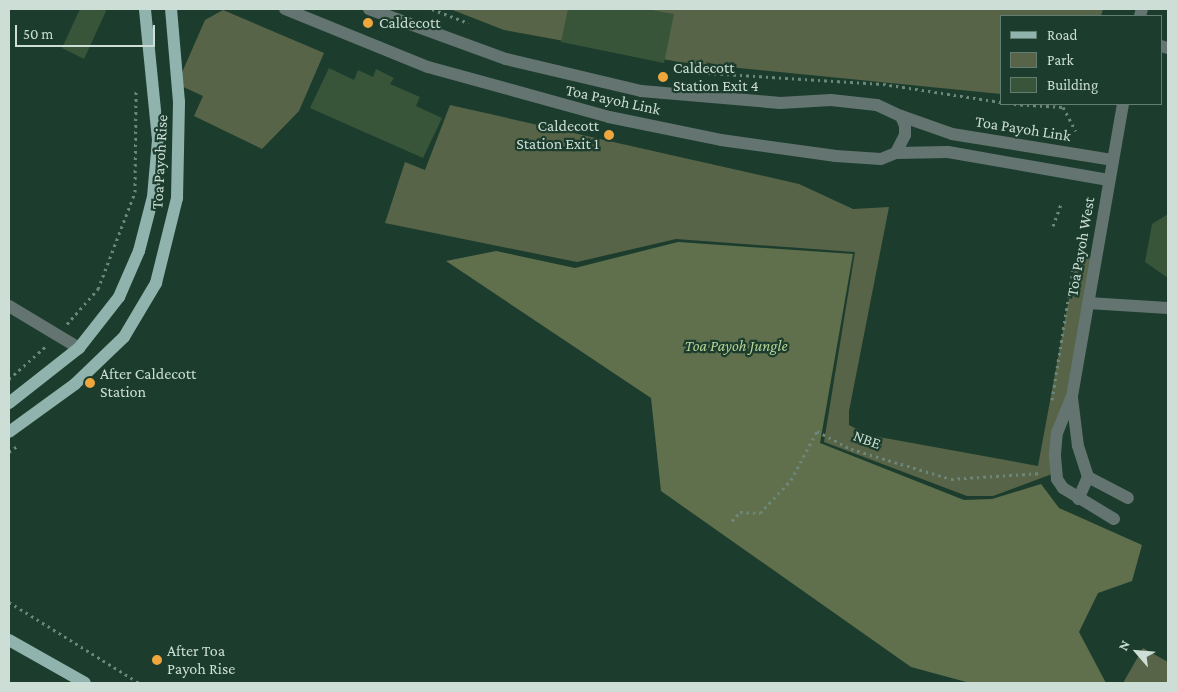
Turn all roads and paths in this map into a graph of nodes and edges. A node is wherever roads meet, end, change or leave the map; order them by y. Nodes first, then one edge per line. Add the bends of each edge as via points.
1 (144, 9) edge
2 (171, 9) edge
3 (286, 9) edge
4 (369, 9) edge
5 (432, 9) edge
6 (468, 23) dead end
7 (675, 71) dead end
8 (136, 87) dead end
9 (1000, 102) edge
10 (1026, 105) edge
11 (1123, 105) edge
12 (900, 116) junction
13 (1076, 131) dead end
14 (896, 154) junction
15 (1112, 160) junction
16 (1110, 180) junction
17 (1061, 204) dead end
18 (1052, 226) dead end
19 (1088, 303) junction
20 (9, 306) edge
21 (1168, 308) edge
22 (58, 334) junction
23 (79, 348) junction
24 (9, 379) edge
25 (1072, 396) junction
26 (9, 403) edge
27 (9, 432) edge
28 (1042, 474) dead end
29 (1088, 477) junction
30 (1128, 498) dead end
31 (1078, 499) junction
32 (1114, 519) dead end
33 (732, 521) dead end
34 (9, 602) edge
35 (9, 640) edge
36 (85, 683) edge
37 (139, 683) edge

1 - 23 main road, Toa Payoh Rise via 158,140 153,197 139,251 119,297
2 - 27 main road, Toa Payoh Rise via 179,102 177,198 156,283 124,337 68,390
3 - 14 street, Toa Payoh Link via 428,68 567,108 720,140 836,156 881,159
4 - 12 street, Toa Payoh Link via 506,59 641,91 780,103 840,101 877,105
5 - 6 path
7 - 9 path via 883,84
8 - 22 path via 135,192 98,288
10 - 13 path via 1063,108
11 - 15 street, Toa Payoh West
12 - 14 street via 905,136
12 - 15 street, Toa Payoh Link via 952,134
14 - 16 street, Toa Payoh Link via 948,152
15 - 16 street, Toa Payoh West
16 - 19 street, Toa Payoh West
17 - 18 path
19 - 21 street
19 - 25 street, Toa Payoh West
20 - 22 street
22 - 23 street
22 - 24 path
23 - 26 main road, Toa Payoh Rise
25 - 29 street, Toa Payoh West via 1078,446
25 - 31 street, Toa Payoh West via 1058,433 1055,454 1057,479
28 - 33 path, NBE via 951,478 851,449 817,431 785,487 760,513 740,512
29 - 30 street
29 - 31 street
31 - 32 street, Toa Payoh West
34 - 37 path
35 - 36 main road

